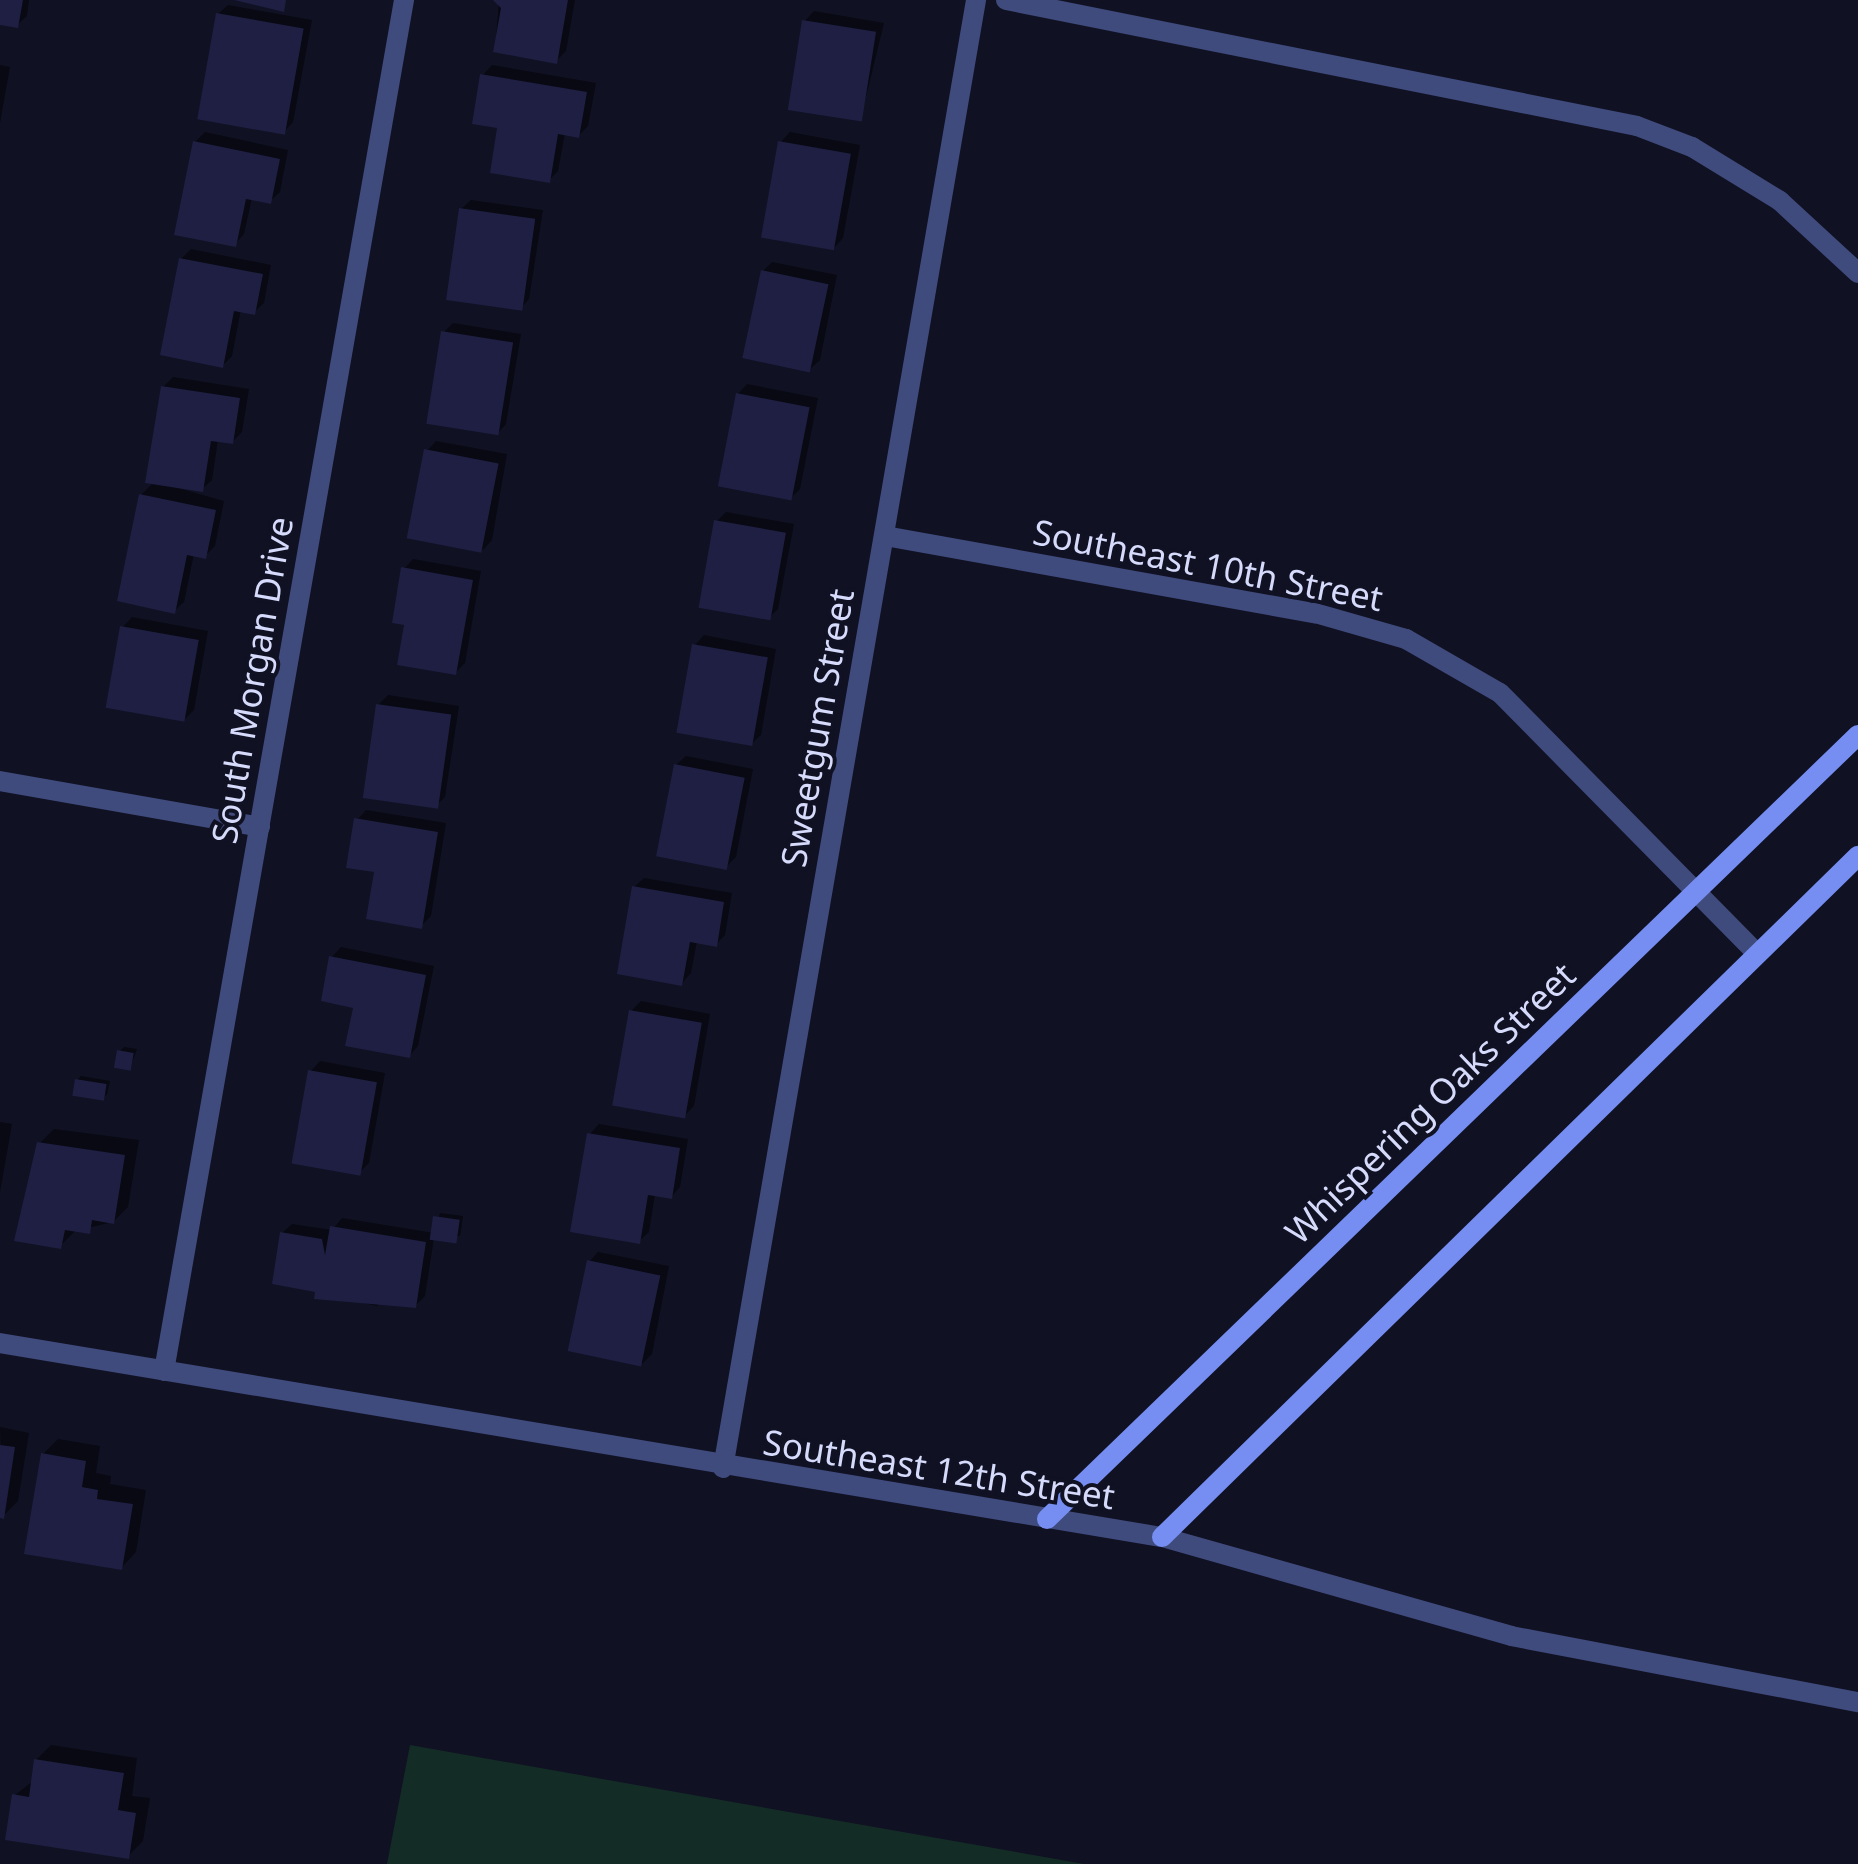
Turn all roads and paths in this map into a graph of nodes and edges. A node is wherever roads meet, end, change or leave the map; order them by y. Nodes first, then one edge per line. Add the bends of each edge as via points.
1 (404, 0) edge
2 (976, 0) edge
3 (1006, 0) edge
4 (1858, 273) edge
5 (884, 536) junction
6 (1858, 735) edge
7 (0, 781) edge
8 (260, 827) junction
9 (1858, 856) edge
10 (1696, 891) junction
11 (1757, 954) junction
12 (0, 1343) edge
13 (164, 1371) junction
14 (723, 1468) junction
15 (1047, 1519) junction
16 (1162, 1538) junction
17 (1858, 1702) edge

1 - 8 street, South Morgan Drive
2 - 5 street, Sweetgum Street
3 - 4 street via 1637,126 1692,146 1780,201
5 - 10 street, Southeast 10th Street via 1315,614 1406,639 1500,694
5 - 14 street, Sweetgum Street
6 - 10 street, Whispering Oaks Street
7 - 8 street
8 - 13 street, South Morgan Drive
9 - 11 street
10 - 11 street, Southeast 10th Street
10 - 15 street, Whispering Oaks Street
11 - 16 street
12 - 13 street, Southeast 12th Street
13 - 14 street, Southeast 12th Street
14 - 15 street, Southeast 12th Street
15 - 16 street, Southeast 12th Street
16 - 17 street, Southeast 12th Street via 1510,1636

